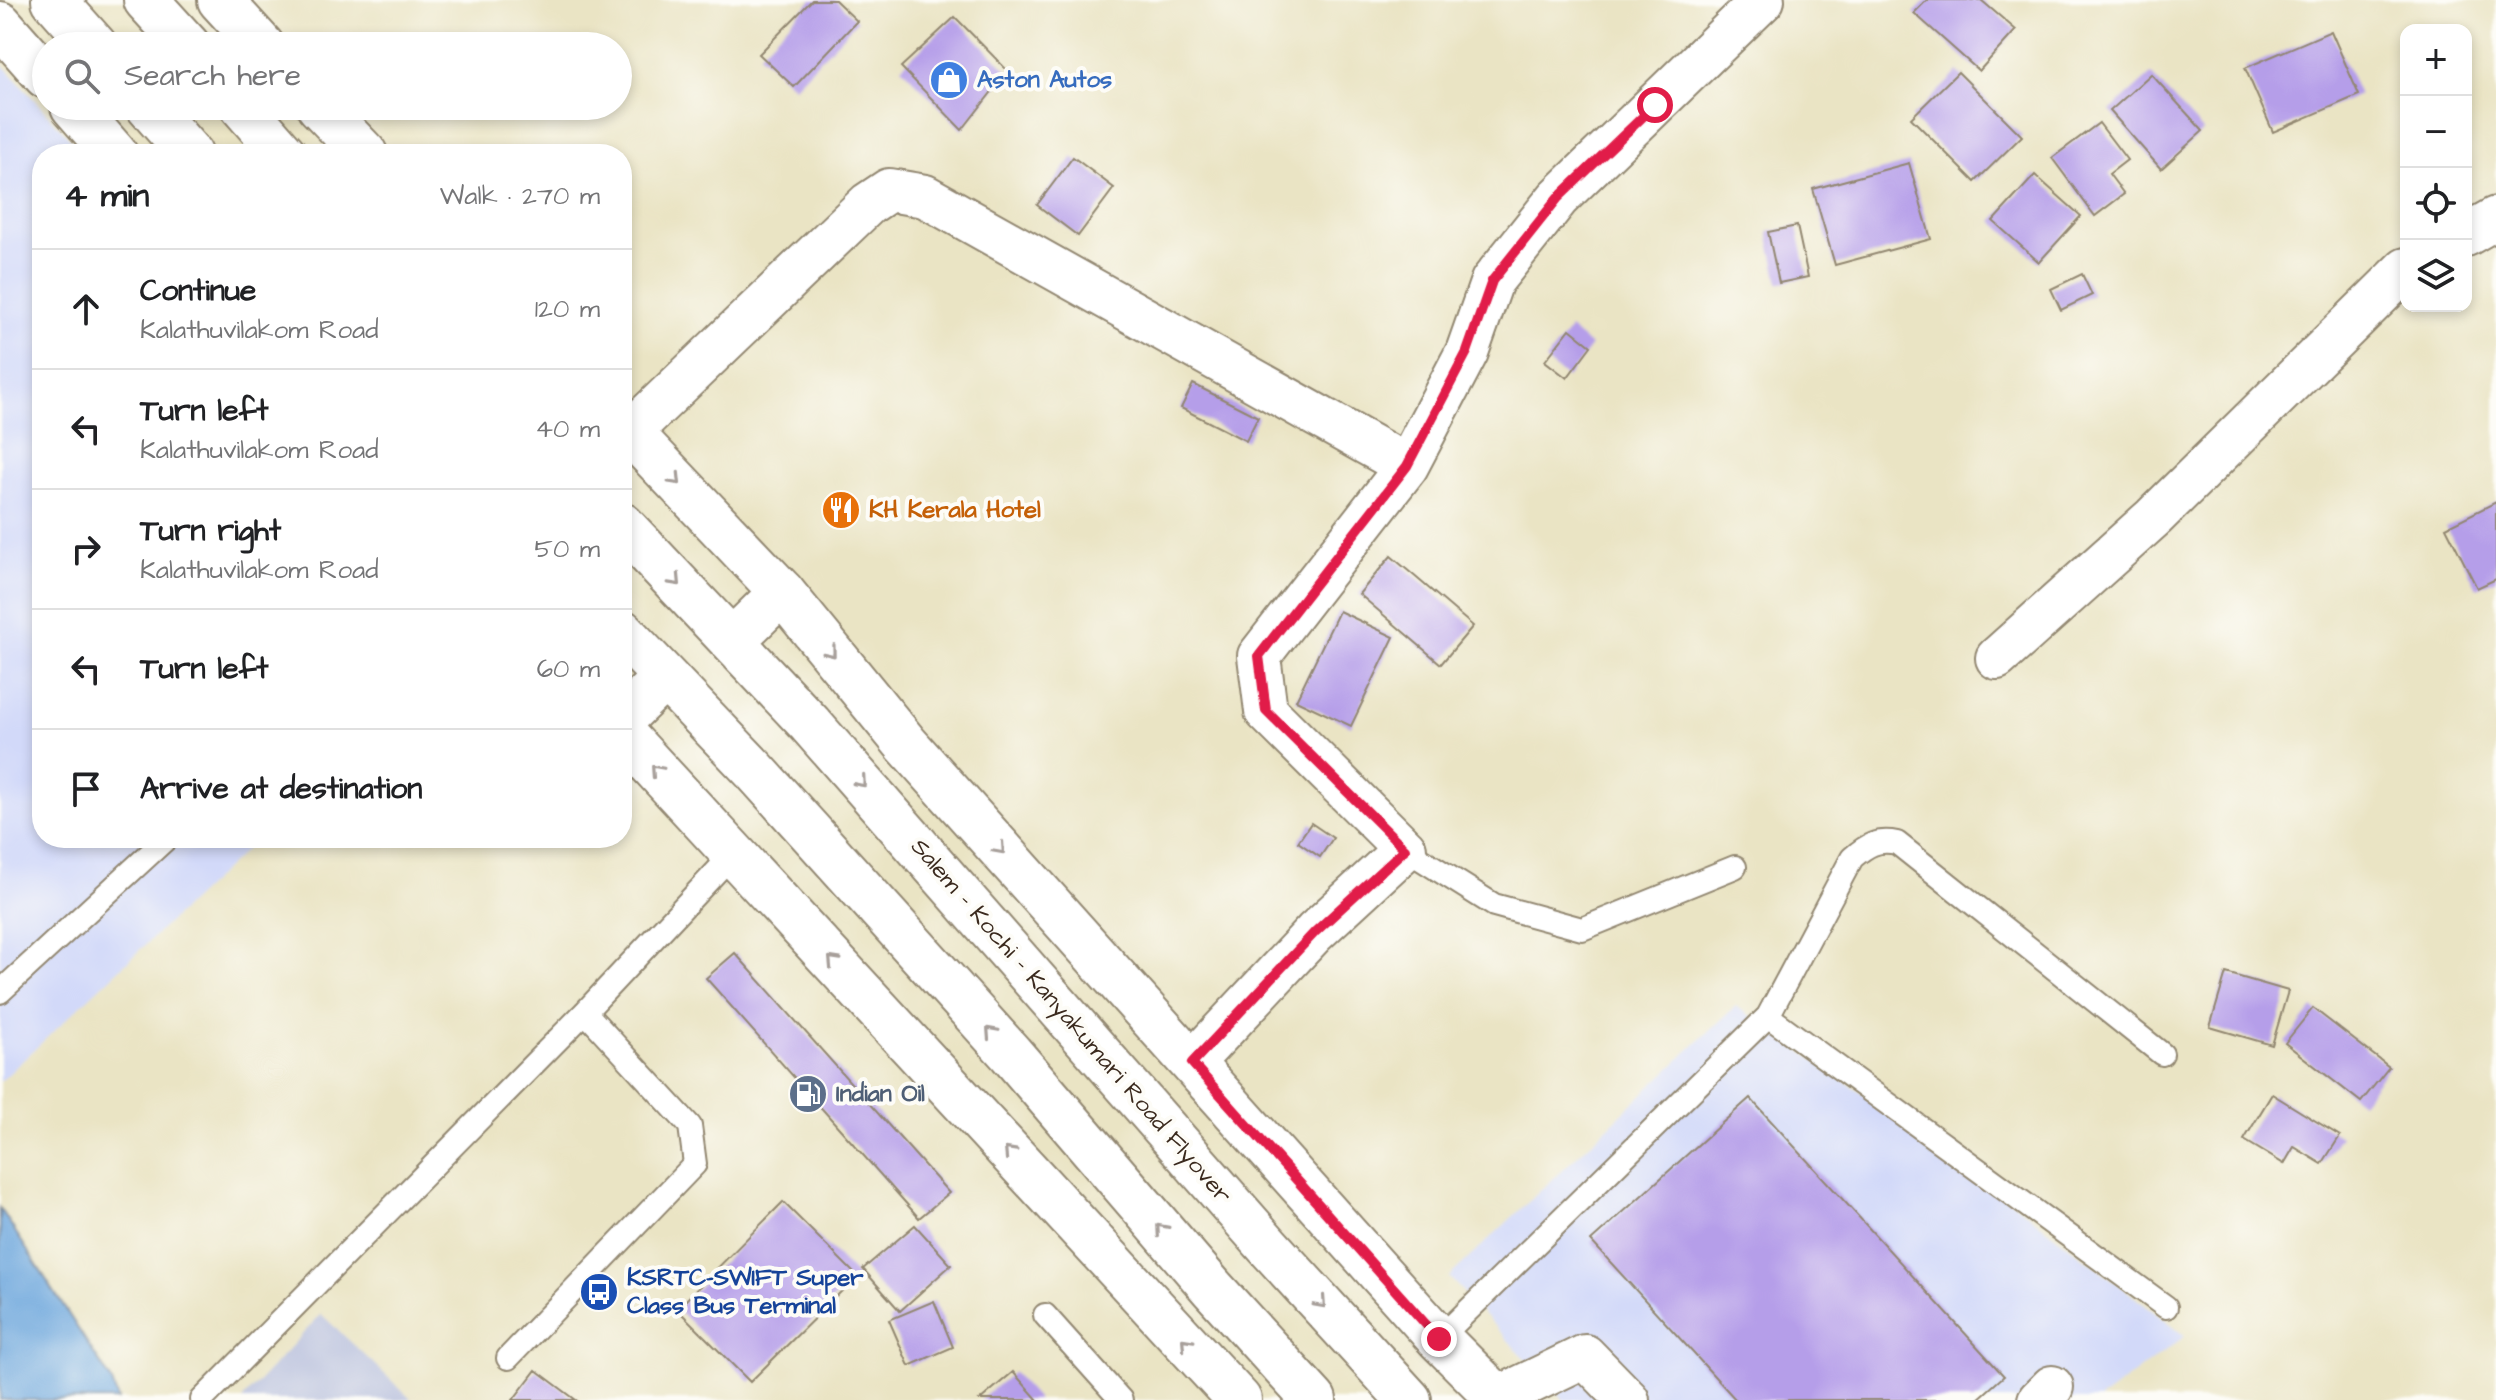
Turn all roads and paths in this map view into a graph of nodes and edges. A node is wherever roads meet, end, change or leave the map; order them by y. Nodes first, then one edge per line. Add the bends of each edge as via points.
1 (54, 0) edge
2 (146, 0) edge
3 (220, 0) edge
4 (1763, 0) edge
5 (0, 24) edge
6 (83, 32) edge
7 (175, 32) edge
8 (249, 32) edge
9 (32, 60) edge
10 (85, 120) edge
11 (160, 120) edge
12 (254, 120) edge
13 (332, 120) edge
14 (106, 144) edge
15 (181, 144) edge
16 (275, 144) edge
17 (355, 144) edge
18 (2496, 218) edge
19 (2472, 232) edge
20 (2400, 275) edge
21 (632, 422) edge
22 (632, 434) edge
23 (1407, 466) junction
24 (632, 536) edge
25 (782, 592) junction
26 (732, 641) junction
27 (632, 643) edge
28 (1997, 658) dead end
29 (664, 678) junction
30 (632, 709) edge
31 (632, 744) edge
32 (156, 848) edge
33 (1405, 849) junction
34 (733, 854) junction
35 (1735, 867) dead end
36 (0, 992) edge
37 (585, 1012) junction
38 (1768, 1016) junction
39 (2162, 1054) dead end
40 (1192, 1063) junction
41 (2166, 1307) dead end
42 (1045, 1315) dead end
43 (1439, 1339) junction
44 (508, 1358) dead end
45 (1499, 1399) edge
46 (202, 1400) edge
47 (1121, 1400) edge
48 (1239, 1400) edge
49 (1314, 1400) edge
50 (1409, 1400) edge
51 (1628, 1400) edge

1 - 6 main road
2 - 7 main road
3 - 8 main road
4 - 23 street via 1558,198 1492,281 1467,352
5 - 9 main road
10 - 14 main road
11 - 15 main road
12 - 16 main road
13 - 17 main road
18 - 19 street
20 - 28 street via 2154,517
21 - 23 street via 889,190 925,196
22 -> 25 main road
23 - 33 street via 1259,656 1266,711
24 -> 26 main road, Salem - Kochi - Kanyakumari Road Flyover
25 - 26 main road
25 -> 40 main road via 906,744
26 -> 50 main road, Salem - Kochi - Kanyakumari Road Flyover
27 - 29 main road
29 - 30 main road
49 -> 29 main road via 1011,1054
34 -> 31 main road
32 - 36 lane
33 - 35 lane via 1494,905 1582,929
33 - 40 street via 1315,932
34 - 37 lane
48 -> 34 main road
37 - 44 lane via 690,1126 695,1164
37 - 46 lane
38 - 39 lane via 1852,858 1883,840 1913,855
38 - 41 lane
38 - 43 lane
40 - 43 main road
42 - 47 lane
43 - 45 main road
45 - 51 street via 1585,1356

